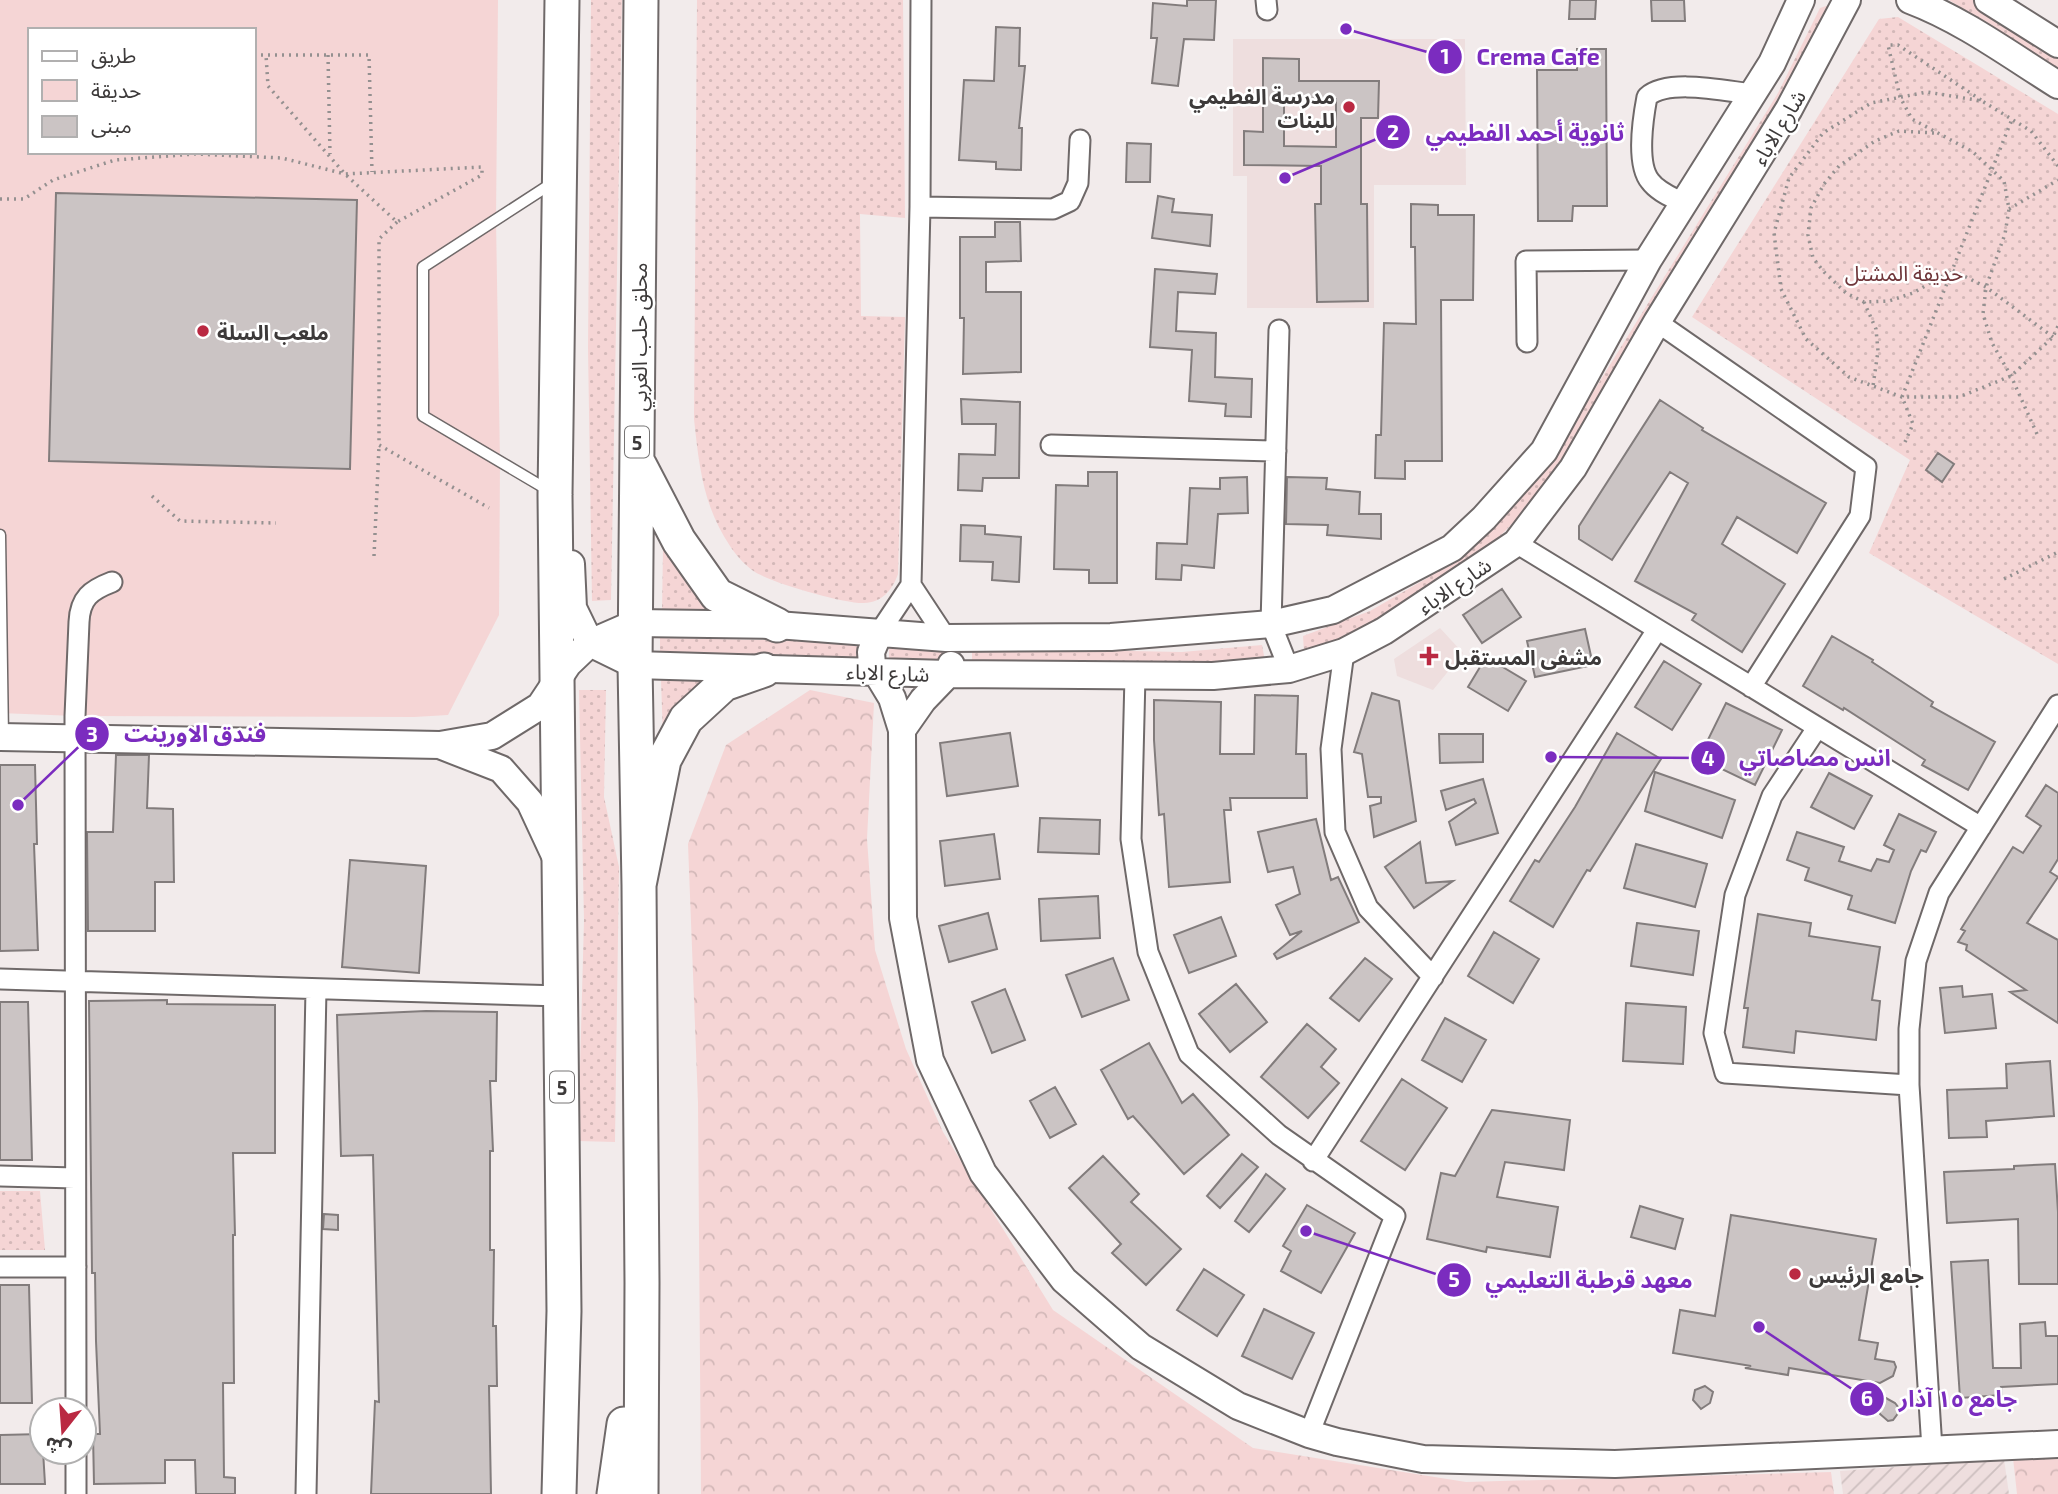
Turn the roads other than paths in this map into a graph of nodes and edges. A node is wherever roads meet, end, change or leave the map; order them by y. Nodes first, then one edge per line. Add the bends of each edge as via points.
1 (562, 0) edge
2 (641, 0) edge
3 (921, 0) edge
4 (1801, 0) edge
5 (1847, 0) edge
6 (1910, 0) edge
7 (1988, 0) edge
8 (2058, 44) edge
9 (2058, 85) edge
10 (1752, 94) junction
11 (1080, 140) dead end
12 (560, 178) junction
13 (1683, 203) junction
14 (920, 207) junction
15 (1648, 260) junction
16 (1657, 322) junction
17 (1279, 330) dead end
18 (1527, 342) dead end
19 (1051, 445) dead end
20 (1276, 451) junction
21 (637, 461) junction
22 (555, 495) junction
23 (0, 535) edge
24 (556, 537) junction
25 (1516, 543) junction
26 (112, 582) dead end
27 (911, 585) junction
28 (636, 623) junction
29 (1271, 624) junction
30 (777, 625) junction
31 (1657, 630) junction
32 (879, 633) junction
33 (946, 638) junction
34 (590, 643) junction
35 (1344, 652) junction
36 (635, 665) junction
37 (1289, 669) junction
38 (765, 670) junction
39 (874, 671) junction
40 (948, 674) junction
41 (1135, 676) junction
42 (556, 680) junction
43 (1751, 687) junction
44 (2058, 705) edge
45 (1817, 728) junction
46 (902, 730) junction
47 (2, 737) edge
48 (75, 738) junction
49 (440, 745) junction
50 (1980, 827) junction
51 (559, 863) junction
52 (639, 884) junction
53 (1433, 977) junction
54 (0, 979) edge
55 (75, 982) junction
56 (316, 989) junction
57 (561, 996) junction
58 (1909, 1085) junction
59 (1313, 1161) junction
60 (0, 1176) edge
61 (75, 1178) junction
62 (0, 1267) edge
63 (76, 1267) junction
64 (642, 1283) junction
65 (564, 1311) junction
66 (76, 1396) edge
67 (1309, 1434) junction
68 (2058, 1444) edge
69 (1932, 1450) junction
70 (76, 1466) edge
71 (76, 1494) edge
72 (306, 1494) edge
73 (558, 1494) edge
74 (580, 1494) edge
75 (614, 1494) edge
76 (641, 1494) edge

1 - 12 highway, 5
2 - 21 highway, محلق حلب الغربي / 5
3 - 14 street
4 - 10 main road, شارع الاباء
5 - 16 main road, شارع الاباء via 1789,109
6 - 9 main road via 1979,35
7 - 8 main road
10 - 13 main road, شارع الاباء
10 - 13 street via 1677,87 1647,97 1644,169 1660,191
11 - 14 street via 1077,183 1070,201 1054,209
12 - 22 highway, 5
12 - 22 lane via 423,267 423,416
13 - 15 main road, شارع الاباء
14 - 27 street
15 - 18 street via 1526,261
15 - 29 main road, شارع الاباء via 1544,451 1485,518 1452,548 1333,610
16 - 25 main road, شارع الاباء via 1573,468
16 - 43 street via 1866,467 1860,516
17 - 20 street
19 - 20 street
20 - 29 street
21 - 28 highway, محلق حلب الغربي / 5
21 - 30 highway via 678,541 717,594
22 - 24 highway, 5
23 - 47 lane
24 - 34 main road via 571,549 573,608
24 - 42 highway, 5
25 - 31 street
25 - 35 main road, شارع الاباء
26 - 48 street via 91,592 80,608
27 - 32 street
27 - 33 street
28 - 30 main road, شارع الاباء
28 - 34 main road
28 - 36 highway, محلق حلب الغربي / 5
29 - 33 main road, شارع الاباء via 1111,636
29 - 37 street
30 - 32 main road, شارع الاباء
31 - 43 street
31 - 53 street
32 - 33 main road, شارع الاباء
32 - 39 main road via 871,652
33 - 40 main road via 952,655
34 - 36 main road
34 - 42 main road
35 - 37 main road, شارع الاباء
35 - 53 street via 1331,749 1335,832 1368,908
36 - 38 main road, شارع الاباء
36 - 52 highway, محلق حلب الغربي / 5
37 - 41 main road, شارع الاباء via 1213,676
38 - 39 main road, شارع الاباء
38 - 52 highway via 724,684 686,719 664,760
39 - 40 main road, شارع الاباء
39 - 46 main road via 892,698
40 - 41 main road, شارع الاباء
40 - 46 main road
41 - 59 street via 1131,839 1148,952 1189,1054
42 - 49 main road via 540,706 492,736
42 - 51 highway, 5
43 - 45 street
44 - 50 street
45 - 50 street
45 - 58 street via 1772,796 1735,895 1714,1033 1725,1073
46 - 67 main road via 902,918 930,1060 983,1172 1065,1280 1141,1347 1238,1406
47 - 48 main road
48 - 49 main road
48 - 55 street
49 - 51 main road via 501,769 530,802
50 - 58 street via 1939,894 1916,961
51 - 57 highway, 5
52 - 64 highway, 5
53 - 59 street
54 - 55 street
55 - 56 street
55 - 61 street
56 - 57 street
56 - 72 street
57 - 65 highway, 5
58 - 69 street
59 - 67 street via 1395,1216
60 - 61 street
61 - 63 street
62 - 63 street
63 - 66 street
64 - 75 highway, 5
64 - 76 highway, 5
65 - 73 highway, 5
65 - 74 highway, 5
67 - 69 main road via 1366,1449 1452,1461 1615,1464
68 - 69 main road
70 - 71 street

